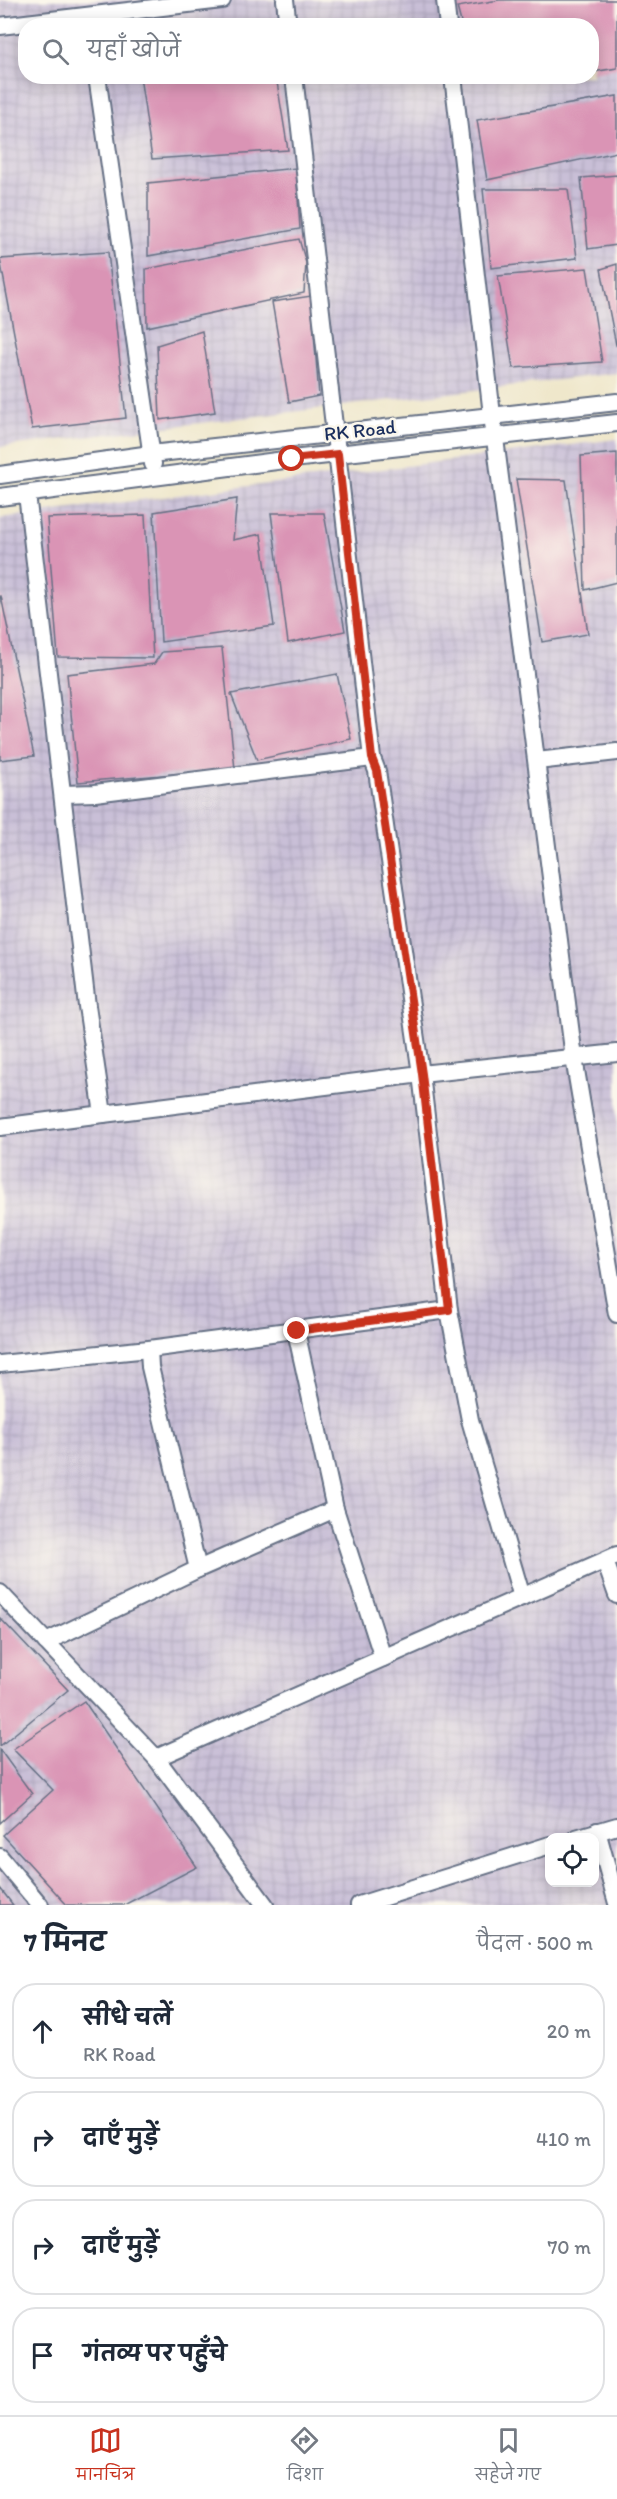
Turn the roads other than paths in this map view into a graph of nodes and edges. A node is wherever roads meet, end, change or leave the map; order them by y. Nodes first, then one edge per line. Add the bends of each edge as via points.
1 (222, 0) edge
2 (285, 0) edge
3 (445, 0) edge
4 (167, 3) edge
5 (102, 18) edge
6 (287, 18) edge
7 (447, 18) edge
8 (18, 25) edge
9 (0, 26) edge
10 (98, 84) edge
11 (295, 84) edge
12 (454, 84) edge
13 (617, 402) edge
14 (492, 416) junction
15 (617, 423) edge
16 (336, 434) junction
17 (496, 436) junction
18 (151, 454) junction
19 (338, 454) junction
20 (0, 475) edge
21 (156, 477) junction
22 (27, 494) junction
23 (0, 497) edge
24 (617, 752) edge
25 (372, 758) junction
26 (537, 761) junction
27 (64, 794) junction
28 (617, 1053) edge
29 (574, 1058) junction
30 (422, 1074) junction
31 (103, 1114) junction
32 (0, 1127) edge
33 (449, 1310) junction
34 (617, 1314) edge
35 (297, 1331) junction
36 (149, 1349) junction
37 (0, 1364) edge
38 (335, 1509) junction
39 (611, 1558) edge
40 (198, 1569) junction
41 (0, 1593) edge
42 (617, 1595) edge
43 (522, 1597) junction
44 (46, 1642) junction
45 (383, 1658) junction
46 (156, 1758) junction
47 (617, 1826) edge
48 (597, 1831) junction
49 (591, 1833) edge
50 (545, 1846) edge
51 (0, 1857) edge
52 (617, 1904) edge
53 (40, 1905) edge
54 (265, 1905) edge
55 (359, 1905) edge

1 - 4 street
2 - 6 street
3 - 7 street
4 - 5 street
8 - 9 street
10 - 18 street
11 - 16 street
12 - 14 street
13 - 14 street, RK Road
14 - 16 street, RK Road
14 - 17 street
15 - 17 street, RK Road
16 - 18 street, RK Road
16 - 19 street
17 - 19 street, RK Road
17 - 26 street
18 - 20 street, RK Road
18 - 21 street
19 - 21 street, RK Road
19 - 25 street
21 - 22 street, RK Road
22 - 23 street, RK Road
22 - 27 street
24 - 26 street
25 - 27 street via 95,794
25 - 30 street
26 - 29 street
27 - 31 street
28 - 29 street
29 - 30 street
29 - 34 street
30 - 31 street
30 - 33 street
31 - 32 street
33 - 35 street
33 - 43 street via 470,1420
35 - 36 street
35 - 38 street
36 - 37 street
36 - 40 street
38 - 40 street
38 - 45 street
39 - 42 street
39 - 43 street
40 - 44 street
41 - 44 street
43 - 45 street
44 - 46 street
45 - 46 street
46 - 54 street
47 - 48 street
48 - 49 street
48 - 52 street
50 - 55 street
51 - 53 street

